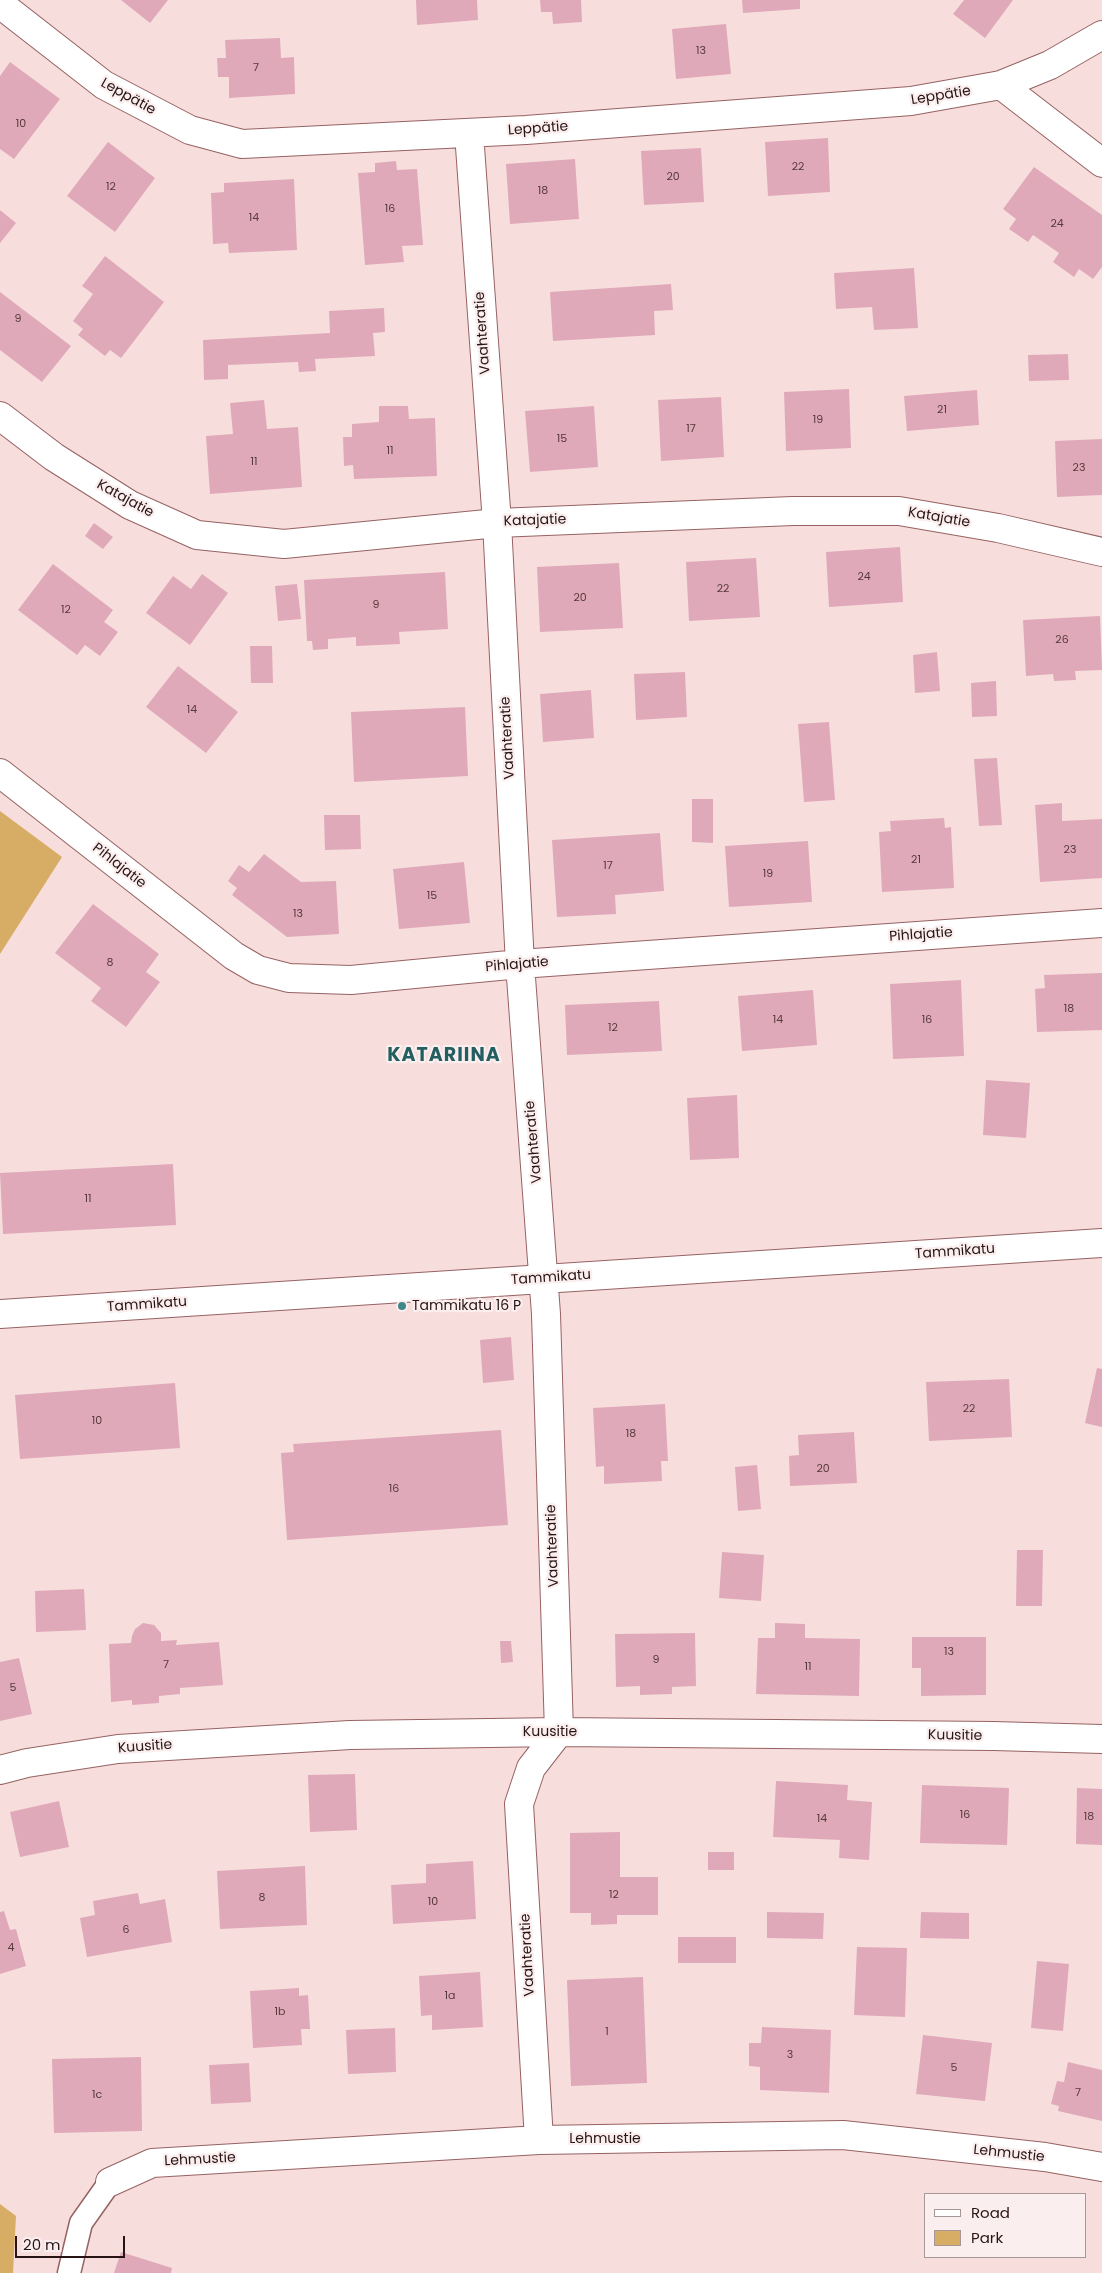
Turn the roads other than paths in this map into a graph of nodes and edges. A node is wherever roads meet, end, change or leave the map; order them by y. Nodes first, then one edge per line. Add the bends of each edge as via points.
1 (0, 4) edge
2 (1102, 35) edge
3 (1001, 85) junction
4 (469, 133) junction
5 (1102, 163) edge
6 (0, 416) edge
7 (497, 523) junction
8 (1102, 552) edge
9 (0, 773) edge
10 (1102, 923) edge
11 (520, 964) junction
12 (1102, 1243) edge
13 (544, 1278) junction
14 (0, 1314) edge
15 (559, 1732) junction
16 (1102, 1739) edge
17 (0, 1770) edge
18 (539, 2140) junction
19 (1102, 2167) edge
20 (110, 2182) joint
21 (68, 2273) edge

1 - 4 street, Leppätie via 104,85 190,130 242,144
2 - 3 street, Leppätie via 1050,65
3 - 4 street, Leppätie via 911,101
3 - 5 street
4 - 7 street, Vaahteratie
6 - 7 street, Katajatie via 54,457 130,505 197,535 284,544
7 - 8 street, Katajatie via 794,511 899,511 998,528
7 - 11 street, Vaahteratie
9 - 11 street, Pihlajatie via 234,956 258,970 289,978 351,980
10 - 11 street, Pihlajatie
11 - 13 street, Vaahteratie
12 - 13 street, Tammikatu
13 - 14 street, Tammikatu
13 - 15 street, Vaahteratie
15 - 16 street, Kuusitie
15 - 17 street, Kuusitie via 350,1735 118,1749
15 - 18 street, Vaahteratie via 531,1768 519,1804
18 - 19 street, Lehmustie via 843,2135 1045,2157
18 - 20 street, Lehmustie via 152,2163
20 - 21 lane via 81,2223

